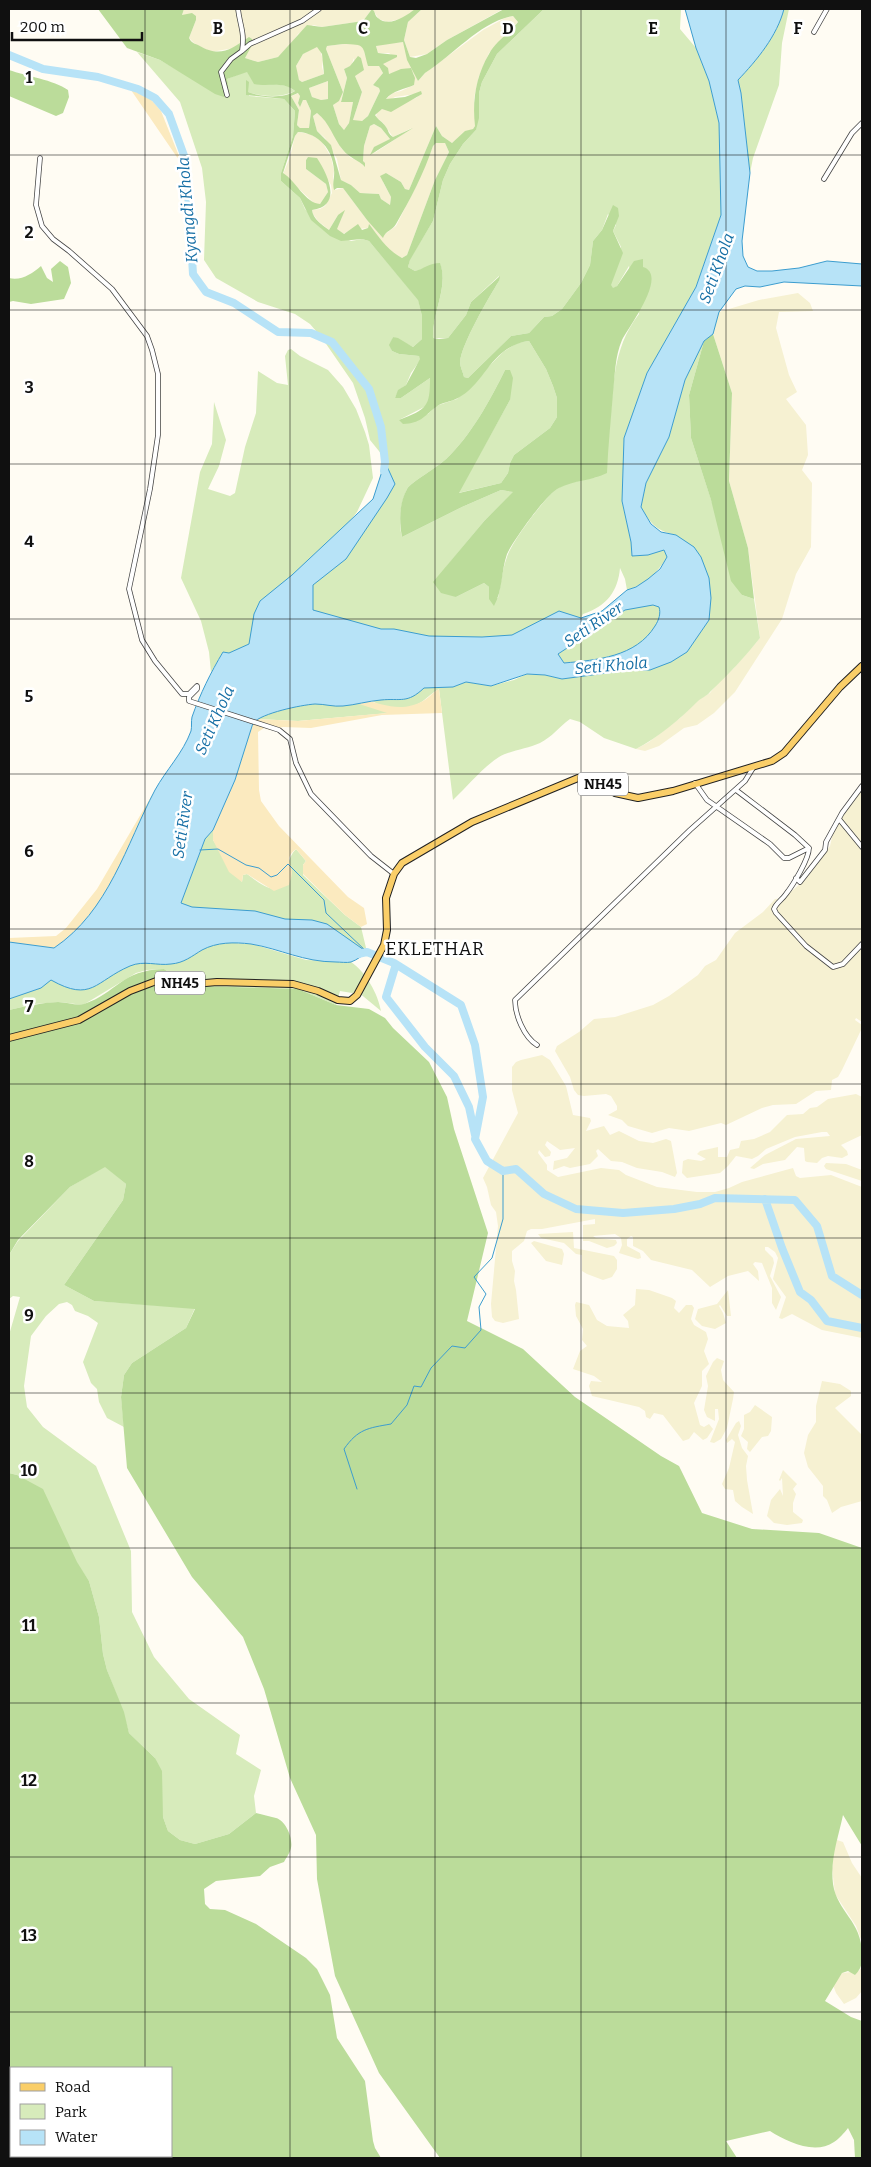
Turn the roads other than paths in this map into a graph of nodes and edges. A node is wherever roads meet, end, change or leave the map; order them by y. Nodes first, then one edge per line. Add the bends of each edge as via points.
1 (238, 9) edge
2 (319, 9) edge
3 (826, 9) edge
4 (814, 32) dead end
5 (242, 51) junction
6 (227, 95) dead end
7 (862, 123) edge
8 (40, 158) dead end
9 (824, 179) dead end
10 (862, 666) edge
11 (753, 767) junction
12 (695, 783) junction
13 (862, 786) edge
14 (736, 790) junction
15 (715, 807) junction
16 (839, 819) junction
17 (862, 847) edge
18 (809, 848) junction
19 (394, 874) junction
20 (796, 878) junction
21 (862, 944) edge
22 (9, 1038) edge
23 (536, 1045) dead end

1 - 5 street via 243,30
2 - 5 street
3 - 4 street
5 - 6 street via 231,58 221,72
7 - 9 street
8 - 19 street via 36,206 42,226 112,289 151,345 158,374 158,435 129,588 138,629 149,653 182,694 189,694 198,686 188,698 279,730 290,739 296,763 311,794 371,856
10 - 11 main road, NH45 via 784,753
11 - 12 main road, NH45
11 - 14 street
12 - 15 street
12 - 19 main road, NH45 via 638,798 615,793 594,778 578,778 454,831 402,863
13 - 16 street
14 - 15 street
14 - 18 street
15 - 18 street via 770,844 784,858
15 - 23 street via 515,1000 525,1034
16 - 17 street
16 - 20 street via 825,850 800,882
18 - 20 street
19 - 22 main road, NH45 via 386,898 384,945 357,995 350,1001 292,984 194,984 159,980 130,991 79,1020
20 - 21 street via 774,909 806,946 834,967 843,964

